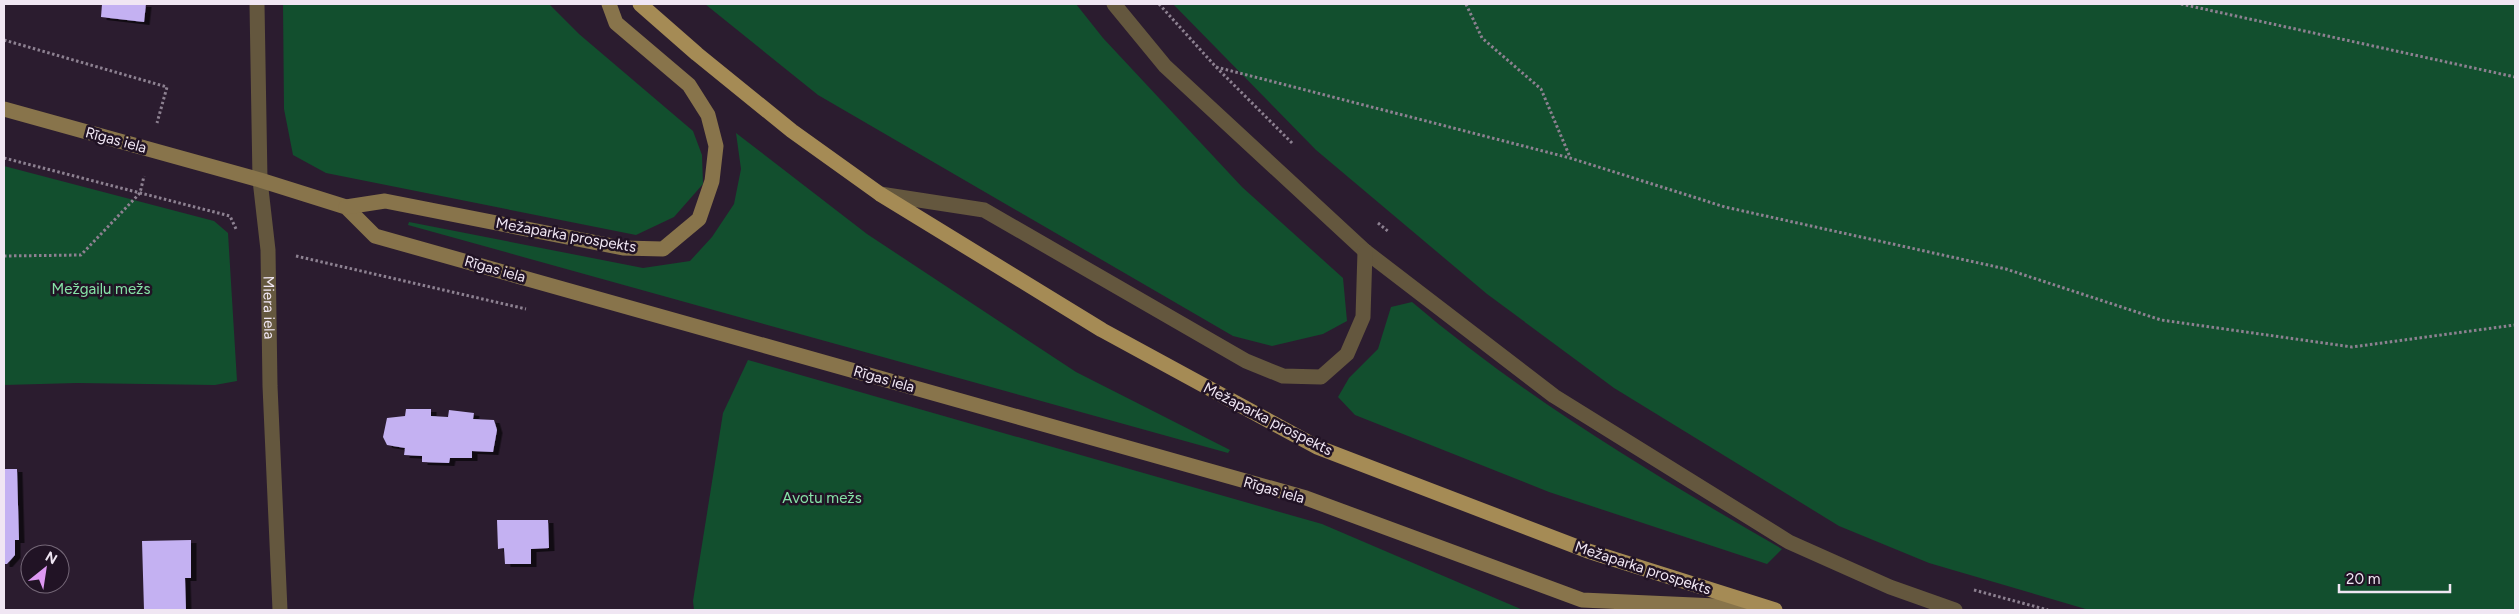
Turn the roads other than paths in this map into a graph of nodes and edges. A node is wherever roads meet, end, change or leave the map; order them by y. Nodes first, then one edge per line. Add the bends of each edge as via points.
1 (257, 4) edge
2 (609, 4) edge
3 (640, 4) edge
4 (1114, 4) edge
5 (4, 109) edge
6 (260, 180) junction
7 (880, 194) junction
8 (346, 207) junction
9 (1365, 251) junction
10 (280, 610) edge
11 (1773, 610) edge
12 (1955, 610) edge

1 - 6 street, Miera iela
2 - 8 street, Mežaparka prospekts via 616,23 688,85 708,116 716,146 712,182 699,219 664,249 623,248 385,201
3 - 7 main road, Mežaparka prospekts via 792,131
4 - 9 street via 1165,66
5 - 6 street, Rīgas iela
6 - 8 street, Rīgas iela
6 - 10 street, Miera iela via 268,250 270,386
7 - 9 street, Mežaparka prospekts via 984,210 1246,361 1283,376 1321,377 1347,354 1363,317
7 - 11 main road, Mežaparka prospekts via 1102,330 1317,447 1588,551
8 - 11 street, Rīgas iela via 375,236 1306,498 1582,600
9 - 12 street via 1554,396 1789,542 1890,587

